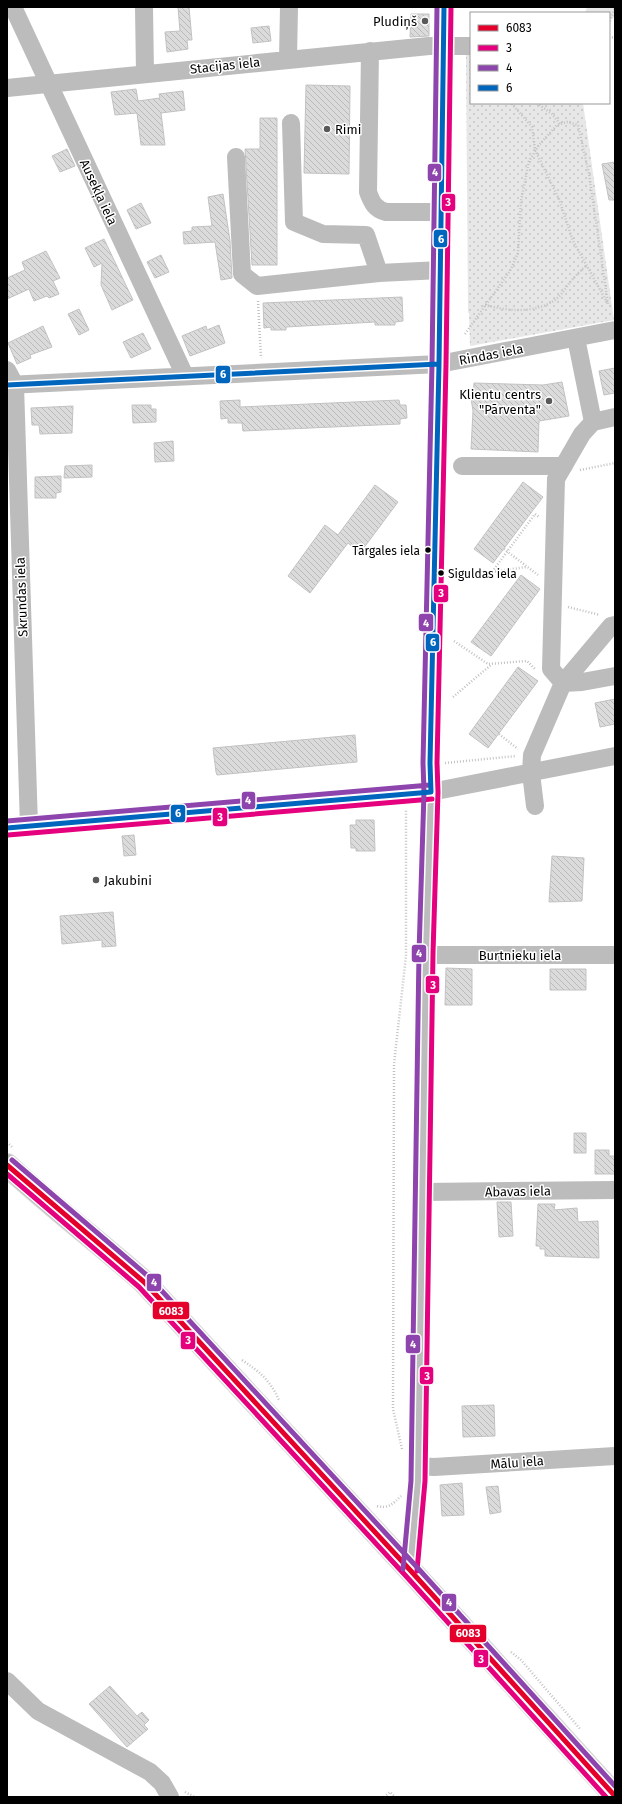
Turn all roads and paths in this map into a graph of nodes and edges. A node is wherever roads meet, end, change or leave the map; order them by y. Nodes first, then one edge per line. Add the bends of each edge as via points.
1 (13, 7) edge
2 (144, 7) edge
3 (289, 7) edge
4 (444, 7) edge
5 (615, 7) edge
6 (610, 21) edge
7 (443, 46) junction
8 (470, 46) edge
9 (370, 51) junction
10 (288, 59) junction
11 (145, 73) junction
12 (49, 84) junction
13 (7, 88) edge
14 (512, 104) edge
15 (538, 104) edge
16 (291, 123) dead end
17 (560, 124) junction
18 (535, 150) junction
19 (236, 157) dead end
20 (441, 212) junction
21 (587, 265) junction
22 (441, 270) junction
23 (379, 273) junction
24 (257, 286) junction
25 (485, 305) junction
26 (615, 330) edge
27 (466, 334) dead end
28 (576, 338) junction
29 (439, 364) junction
30 (262, 372) junction
31 (185, 376) junction
32 (10, 380) edge
33 (615, 417) edge
34 (593, 422) junction
35 (615, 463) edge
36 (462, 466) dead end
37 (562, 470) junction
38 (555, 527) junction
39 (504, 549) dead end
40 (507, 552) junction
41 (526, 567) junction
42 (14, 569) edge
43 (492, 572) junction
44 (457, 579) dead end
45 (553, 586) junction
46 (553, 606) junction
47 (608, 620) edge
48 (454, 641) dead end
49 (492, 664) junction
50 (537, 671) dead end
51 (615, 676) edge
52 (563, 683) junction
53 (453, 697) dead end
54 (499, 734) dead end
55 (615, 756) edge
56 (452, 762) dead end
57 (531, 773) junction
58 (432, 792) junction
59 (406, 793) junction
60 (536, 806) dead end
61 (29, 826) junction
62 (7, 828) edge
63 (426, 953) junction
64 (615, 955) edge
65 (7, 1165) edge
66 (615, 1190) edge
67 (422, 1192) junction
68 (615, 1456) edge
69 (411, 1461) junction
70 (410, 1570) junction
71 (7, 1681) edge
72 (615, 1796) edge
73 (170, 1797) edge
74 (384, 1797) edge
75 (395, 1797) edge

1 - 12 street, Ausekļa iela
2 - 11 street
3 - 10 street
4 - 7 street
5 - 6 path
7 - 8 street, Stacijas iela
7 - 9 street, Stacijas iela
7 - 20 street
9 - 10 street, Stacijas iela
9 - 20 street via 368,192 373,204 386,212
10 - 11 street, Stacijas iela
11 - 12 street, Stacijas iela
12 - 13 street, Stacijas iela
12 - 31 street, Ausekļa iela
14 - 18 path via 532,127
15 - 17 path
16 - 23 street via 294,222 323,234 366,235
17 - 18 path
17 - 21 path via 568,122 578,125 589,174 608,304
18 - 21 path via 559,199 573,240
18 - 25 path via 529,161 521,201 518,253 510,271
19 - 24 street via 242,274
20 - 22 street
21 - 25 path via 549,303 521,311
22 - 23 street
22 - 29 street
23 - 24 street
24 - 30 path
25 - 27 path
26 - 28 street, Rindas iela
28 - 29 street, Rindas iela
28 - 34 street
29 - 30 street, Rindas iela
29 - 58 street via 430,763
30 - 31 street, Rindas iela
31 - 32 street, Rindas iela
32 - 42 street, Skrundas iela
33 - 34 street
34 - 37 street via 582,434
35 - 37 path
36 - 37 street
37 - 38 street via 556,479
38 - 40 path via 535,514
38 - 45 street
39 - 40 path
40 - 41 path
40 - 43 path
41 - 43 path
41 - 45 path
42 - 61 street, Skrundas iela
43 - 44 path
45 - 46 street
46 - 47 path via 563,606
46 - 52 street via 551,669
47 - 52 street via 611,626
48 - 49 path via 488,664
49 - 50 path via 528,661
49 - 53 path
51 - 52 street
52 - 57 street via 532,755
54 - 56 path via 523,754
55 - 57 street
57 - 58 street
57 - 60 street
58 - 59 street
58 - 63 street
59 - 61 street
59 - 69 path via 406,956 394,1064 393,1401 399,1443
61 - 62 street
63 - 64 street, Burtnieku iela
63 - 67 street
65 - 70 highway via 144,1282
66 - 67 street, Abavas iela
67 - 69 street
68 - 69 street, Mālu iela via 434,1467
69 - 70 street via 414,1535
70 - 72 highway
71 - 73 street via 38,1711 150,1772 162,1783
74 - 75 path via 390,1792

